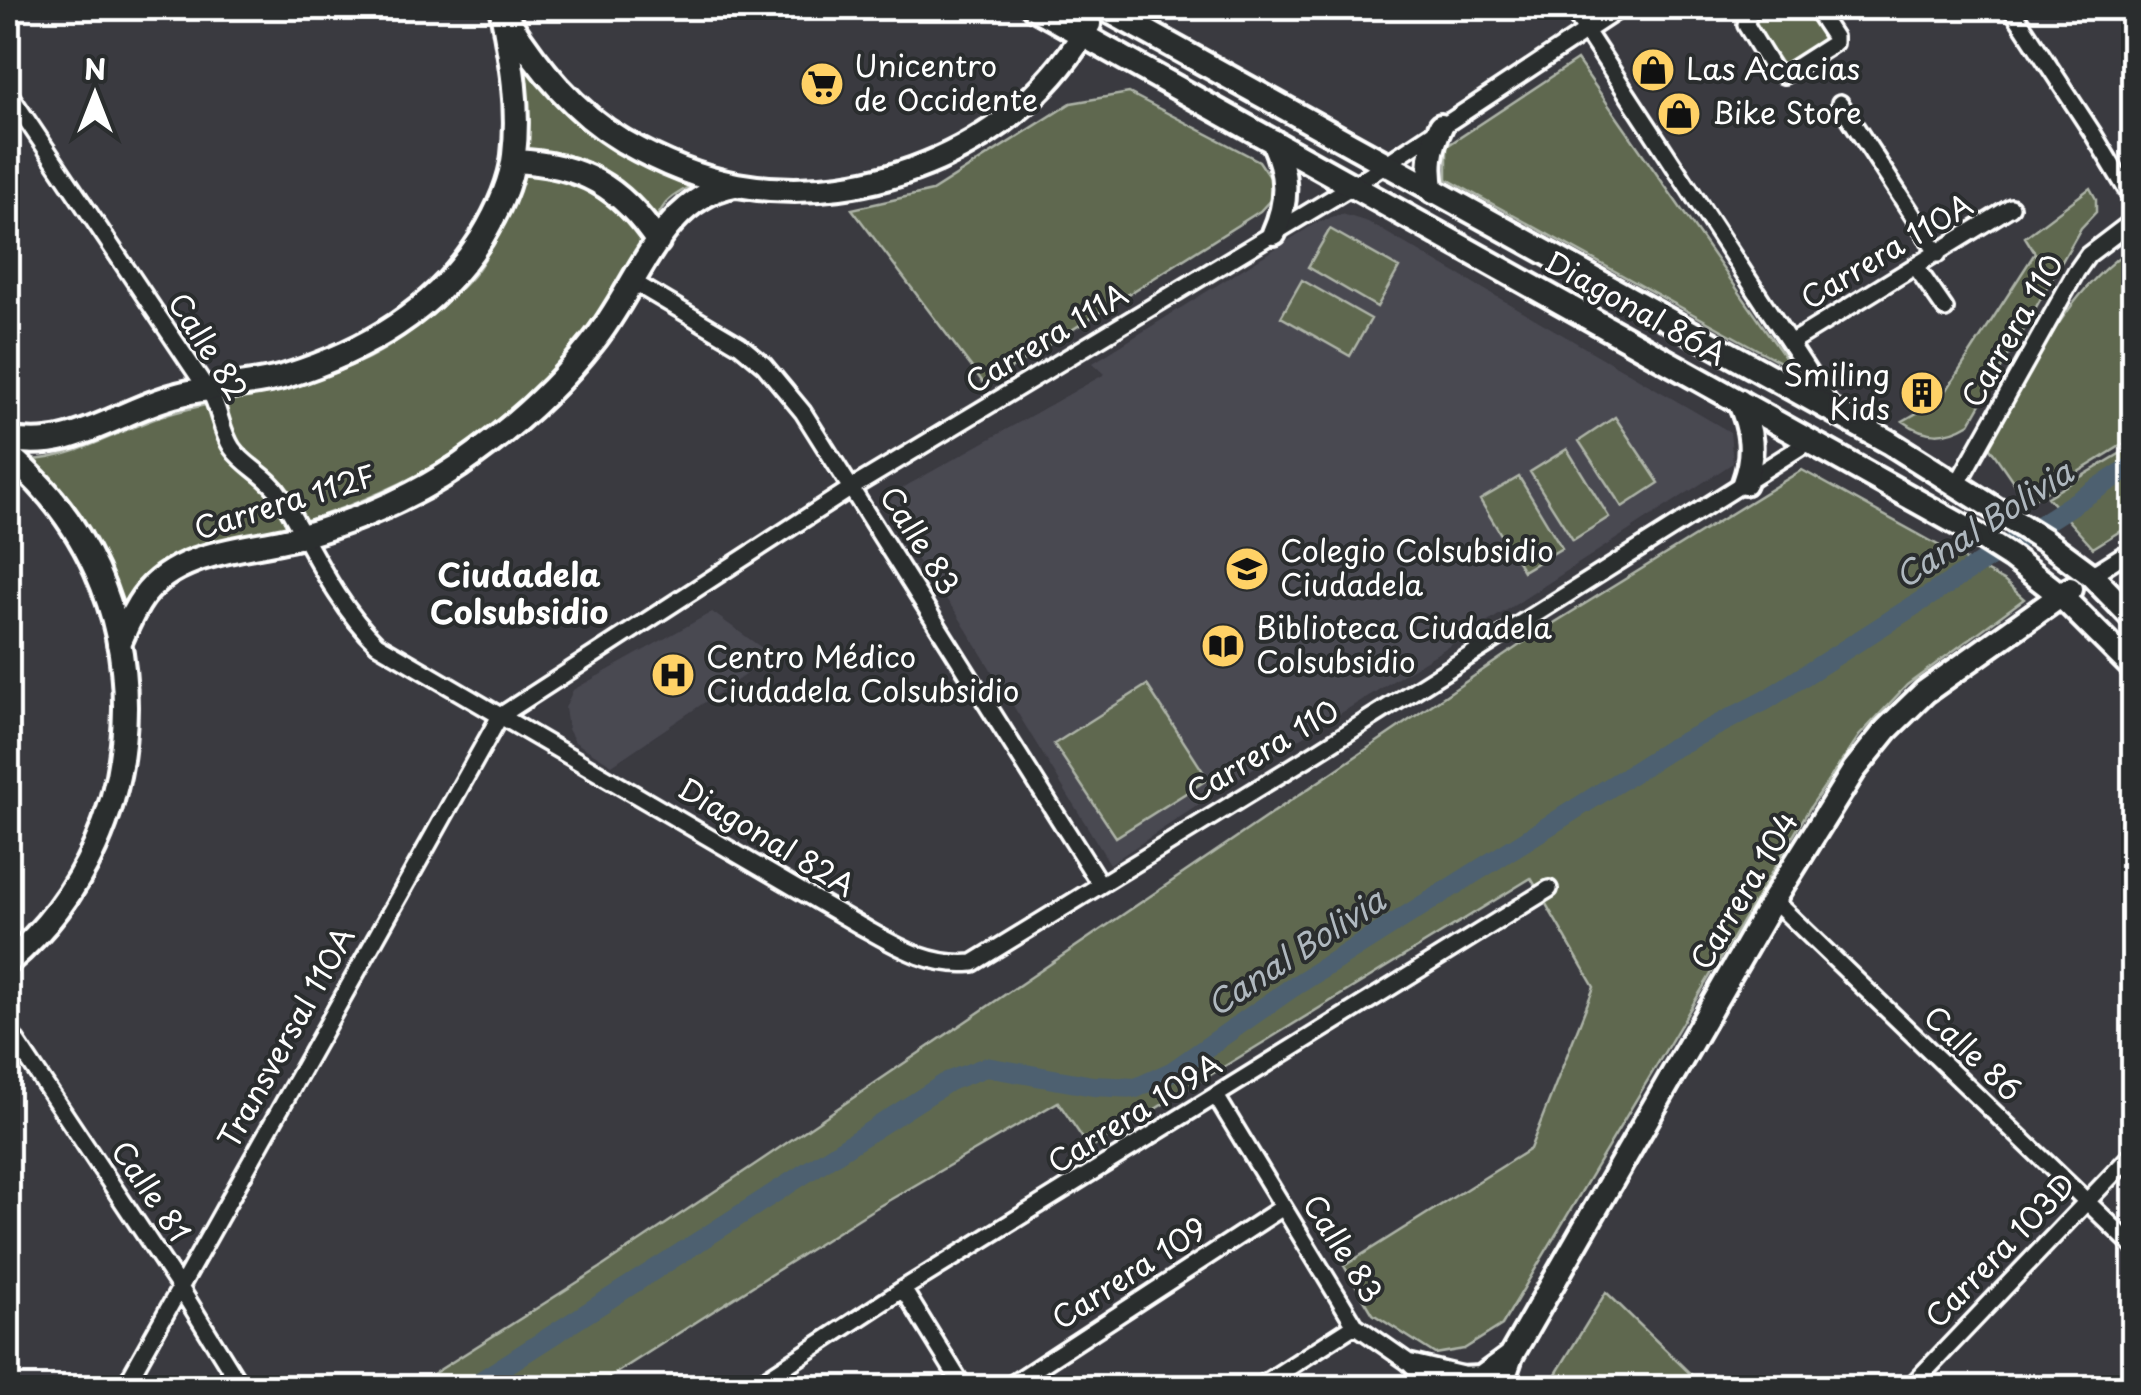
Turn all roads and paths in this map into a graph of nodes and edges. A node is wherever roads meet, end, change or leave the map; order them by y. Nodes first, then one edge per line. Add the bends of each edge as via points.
1 (1034, 8) edge
2 (1101, 8) edge
3 (1572, 8) edge
4 (1622, 8) edge
5 (1756, 8) edge
6 (1815, 8) edge
7 (2011, 8) edge
8 (502, 9) edge
9 (1586, 31) junction
10 (1083, 34) junction
11 (8, 92) edge
12 (1840, 103) dead end
13 (1442, 126) junction
14 (1274, 141) junction
15 (514, 161) junction
16 (1382, 164) junction
17 (735, 185) junction
18 (1354, 185) junction
19 (1434, 192) junction
20 (2134, 202) edge
21 (2011, 207) dead end
22 (2134, 220) edge
23 (1274, 233) junction
24 (658, 242) junction
25 (1938, 254) junction
26 (1916, 267) junction
27 (634, 283) junction
28 (1945, 309) dead end
29 (1790, 343) junction
30 (206, 387) junction
31 (1738, 401) junction
32 (1835, 412) junction
33 (8, 439) edge
34 (1810, 441) junction
35 (8, 455) edge
36 (1744, 483) junction
37 (1958, 484) junction
38 (853, 487) junction
39 (302, 536) junction
40 (2134, 548) edge
41 (2091, 575) junction
42 (2060, 595) junction
43 (2134, 618) edge
44 (119, 644) junction
45 (407, 663) joint
46 (2134, 669) edge
47 (500, 716) junction
48 (1100, 884) junction
49 (1549, 889) dead end
50 (1773, 900) junction
51 (8, 962) edge
52 (8, 1030) edge
53 (1216, 1096) junction
54 (2134, 1152) edge
55 (2086, 1202) junction
56 (1284, 1207) junction
57 (2134, 1248) edge
58 (179, 1286) junction
59 (902, 1289) junction
60 (1355, 1325) junction
61 (1408, 1362) junction
62 (1479, 1383) edge
63 (124, 1388) edge
64 (242, 1388) edge
65 (752, 1388) edge
66 (964, 1388) edge
67 (1006, 1388) edge
68 (1257, 1388) edge
69 (1434, 1388) edge
70 (1909, 1388) edge

1 - 10 street, Diagonal 86A
2 - 10 street
2 - 16 street, Diagonal 86A
3 - 9 street, Diagonal 86A
4 - 9 street, Carrera 111A
5 - 6 street via 1746,25 1774,72 1784,74 1834,43
7 - 20 street
8 - 15 street via 515,86
8 - 17 street via 560,89 620,139 676,167
9 - 13 street, Carrera 111A
9 - 29 street, Diagonal 86A
10 - 14 street, Diagonal 86A
10 - 17 street via 1007,119 941,158 850,187 792,191
11 - 30 street, Calle 82
12 - 25 street
13 - 16 street, Carrera 111A
13 - 19 street via 1432,150
14 - 18 street, Diagonal 86A
14 - 23 street via 1286,187
15 - 24 street via 571,168 597,180 621,196
15 - 30 street via 497,213 461,270 419,312 353,352 282,377
16 - 18 street, Carrera 111A
16 - 19 street, Diagonal 86A
17 - 24 street, Carrera 112F via 699,198
18 - 23 street, Carrera 111A
18 - 31 street, Diagonal 86A
19 - 32 street, Diagonal 86A
21 - 25 street, Carrera 110A
22 - 37 street, Carrera 110 via 2076,272
23 - 38 street, Carrera 111A
24 - 27 street, Carrera 112F
25 - 26 street, Carrera 110A
26 - 28 street
26 - 29 street, Carrera 110A
27 - 38 street, Calle 83 via 764,366
27 - 39 street, Carrera 112F via 576,363 508,428 400,499
29 - 32 street, Diagonal 86A
30 - 33 street via 67,439
30 - 39 street, Calle 82 via 231,446 270,481
31 - 34 street, Diagonal 86A
31 - 36 street via 1752,442
32 - 37 street, Diagonal 86A
34 - 36 street, Carrera 110
34 - 42 street, Diagonal 86A via 2011,557
35 - 44 street via 43,489 84,546
36 - 48 street, Carrera 110
37 - 41 street, Diagonal 86A
38 - 47 street, Carrera 111A
38 - 48 street, Calle 83
39 - 44 street, Carrera 112F via 235,549 166,576 145,594
39 - 45 street, Calle 82 via 364,632
40 - 41 street, Carrera 104
41 - 42 street, Carrera 104
41 - 43 street, Diagonal 86A
42 - 46 street, Diagonal 86A
42 - 50 street, Carrera 104 via 1925,692 1887,729
44 - 51 street via 125,734 107,821 66,899
45 - 47 street, Diagonal 82A
47 - 48 street, Diagonal 82A via 906,952 948,965 973,963
47 - 58 street, Transversal 110A
49 - 53 street, Carrera 109A
50 - 55 street, Calle 86
50 - 62 street, Carrera 104 via 1511,1356
52 - 58 street, Calle 81
53 - 56 street, Calle 83
53 - 59 street, Carrera 109A
54 - 55 street, Carrera 103D
55 - 57 street, Calle 86
55 - 70 street, Carrera 103D
56 - 60 street, Calle 83
56 - 67 street, Carrera 109
58 - 63 street, Transversal 110A
58 - 64 street, Calle 81
59 - 65 street, Carrera 109A
59 - 66 street
60 - 61 street, Calle 83
60 - 68 street
61 - 62 street, Calle 83
61 - 69 street, Calle 83

